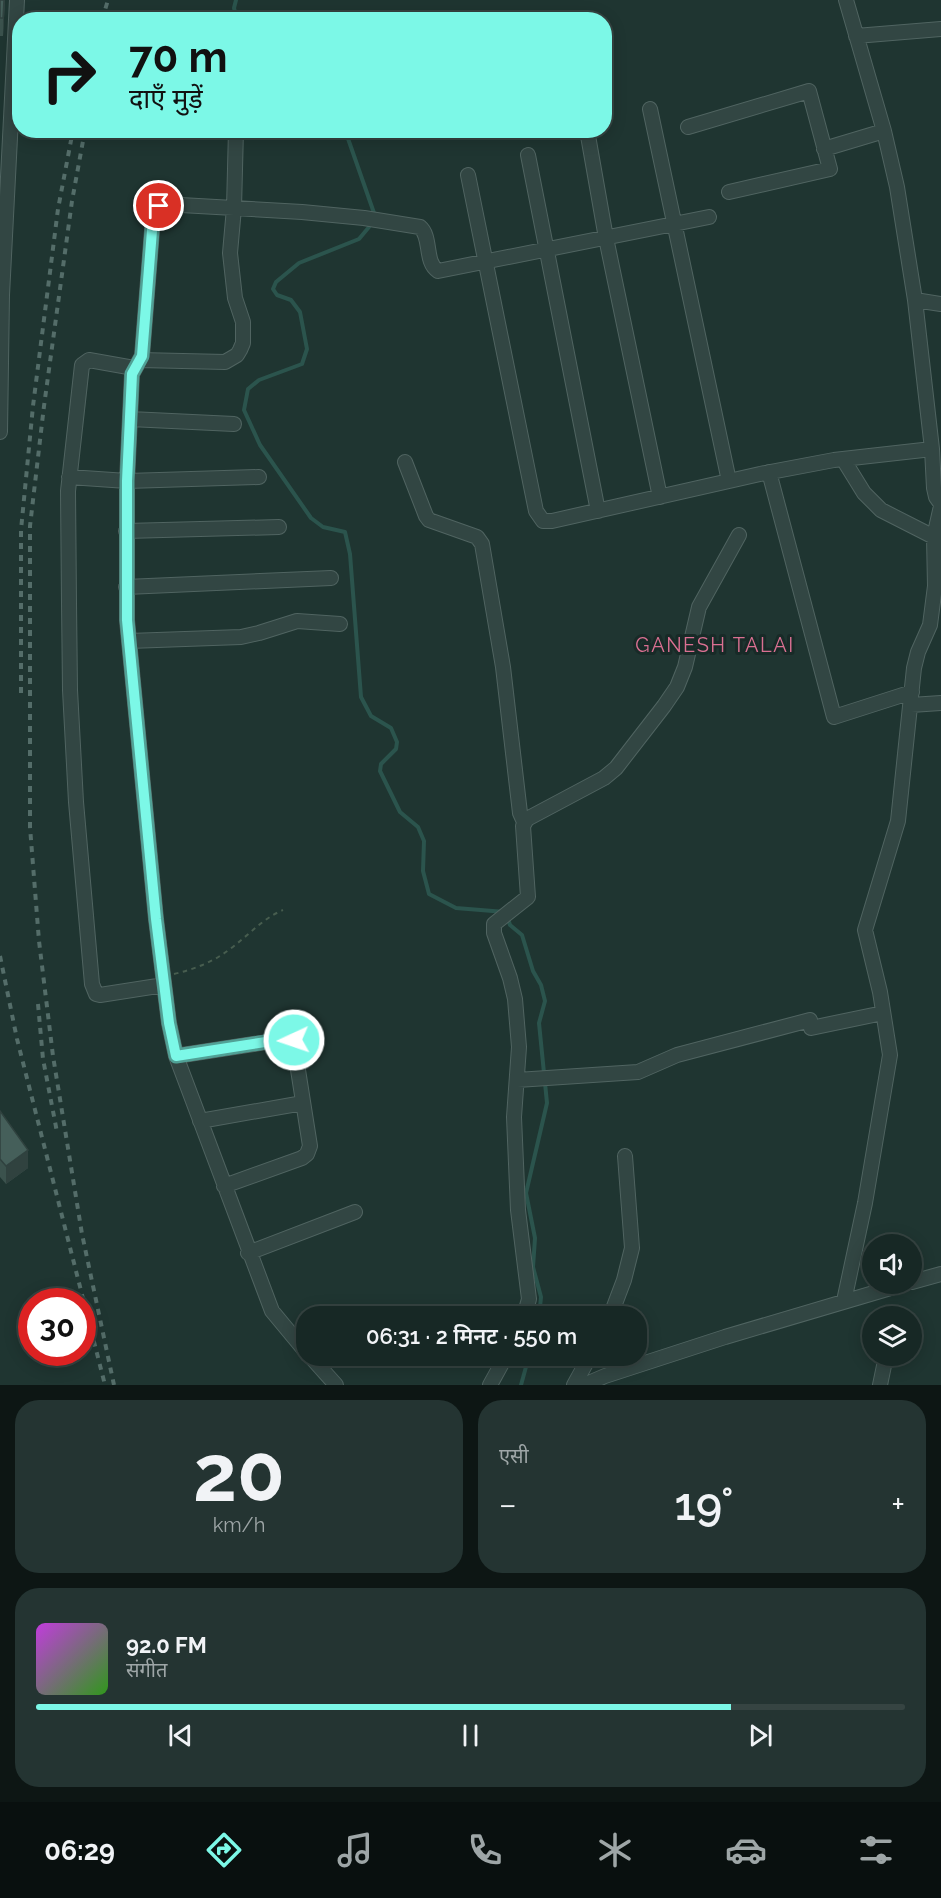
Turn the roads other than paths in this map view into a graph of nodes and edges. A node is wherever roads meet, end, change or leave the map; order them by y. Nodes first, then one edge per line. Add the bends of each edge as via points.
1 (846, 0) edge
2 (941, 29) edge
3 (856, 36) junction
4 (12, 98) edge
5 (650, 109) dead end
6 (688, 127) dead end
7 (884, 131) junction
8 (236, 138) edge
9 (588, 138) edge
10 (824, 149) junction
11 (528, 154) dead end
12 (468, 175) dead end
13 (729, 192) dead end
14 (234, 208) junction
15 (709, 217) dead end
16 (675, 224) junction
17 (606, 238) junction
18 (546, 251) junction
19 (487, 262) junction
20 (915, 300) junction
21 (941, 303) edge
22 (137, 364) junction
23 (130, 419) junction
24 (234, 424) dead end
25 (0, 432) edge
26 (932, 449) junction
27 (843, 459) junction
28 (405, 462) dead end
29 (769, 472) junction
30 (69, 477) junction
31 (259, 477) dead end
32 (127, 481) junction
33 (729, 481) junction
34 (660, 497) junction
35 (941, 505) edge
36 (598, 511) junction
37 (279, 526) dead end
38 (126, 531) junction
39 (739, 535) dead end
40 (933, 537) junction
41 (331, 578) dead end
42 (126, 587) junction
43 (340, 624) dead end
44 (129, 641) junction
45 (911, 698) junction
46 (941, 703) edge
47 (524, 822) junction
48 (164, 981) junction
49 (883, 1012) junction
50 (176, 1056) junction
51 (517, 1080) junction
52 (303, 1103) junction
53 (200, 1120) junction
54 (625, 1156) dead end
55 (224, 1186) junction
56 (356, 1212) dead end
57 (248, 1252) junction
58 (941, 1274) edge
59 (922, 1279) edge
60 (869, 1294) edge
61 (844, 1301) junction
62 (527, 1306) edge
63 (614, 1306) edge
64 (296, 1340) edge
65 (319, 1366) edge
66 (500, 1366) edge
67 (584, 1366) edge
68 (884, 1366) edge
69 (336, 1385) edge
70 (490, 1385) edge
71 (574, 1385) edge
72 (584, 1385) edge
73 (880, 1385) edge

1 - 3 street
2 - 3 street
3 - 7 street
4 - 25 street
5 - 16 street
6 - 10 street via 809,91
7 - 10 street
7 - 20 street
8 - 14 street
9 - 17 street
10 - 13 street via 830,169
11 - 18 street
12 - 19 street
14 - 19 street via 420,226 435,270
14 - 22 street via 163,204 155,212 142,356
14 - 22 street via 230,253 235,298 243,322 243,343 237,355 225,362
15 - 16 street
16 - 17 street
16 - 33 street
17 - 18 street
17 - 34 street
18 - 19 street
18 - 36 street
19 - 36 street via 536,511 543,520 552,521
20 - 21 street
20 - 26 street
22 - 23 street via 132,374
22 - 30 street via 89,360 82,365
23 - 24 street
23 - 32 street
26 - 27 street
26 - 35 street via 934,488
27 - 29 street
27 - 40 street via 864,493 881,510
28 - 47 street via 429,520 477,537 482,544
29 - 33 street
29 - 45 street via 834,717
30 - 32 street
30 - 48 street via 71,701 90,977 100,995
31 - 32 street
32 - 38 street
33 - 34 street
34 - 36 street
35 - 40 street
37 - 38 street
38 - 42 street
39 - 47 street via 699,607 685,668 664,706 604,778
40 - 45 street via 935,586 930,625 918,652
41 - 42 street
42 - 44 street
43 - 44 street via 297,621 241,637
44 - 48 street
45 - 46 street
45 - 49 street via 898,821 865,930
47 - 51 street via 528,897 493,927 515,999
48 - 50 street
49 - 51 street via 676,1055 638,1072
49 - 61 street via 890,1055
50 - 52 street via 293,1038
50 - 53 street
51 - 62 street via 514,1117 518,1210
52 - 53 street
52 - 55 street via 310,1146 307,1154
53 - 55 street
54 - 63 street via 632,1248
55 - 57 street
56 - 57 street
57 - 64 street via 272,1311
58 - 59 street
60 - 61 street
61 - 72 street
65 - 69 street
66 - 70 street
67 - 71 street
68 - 73 street

